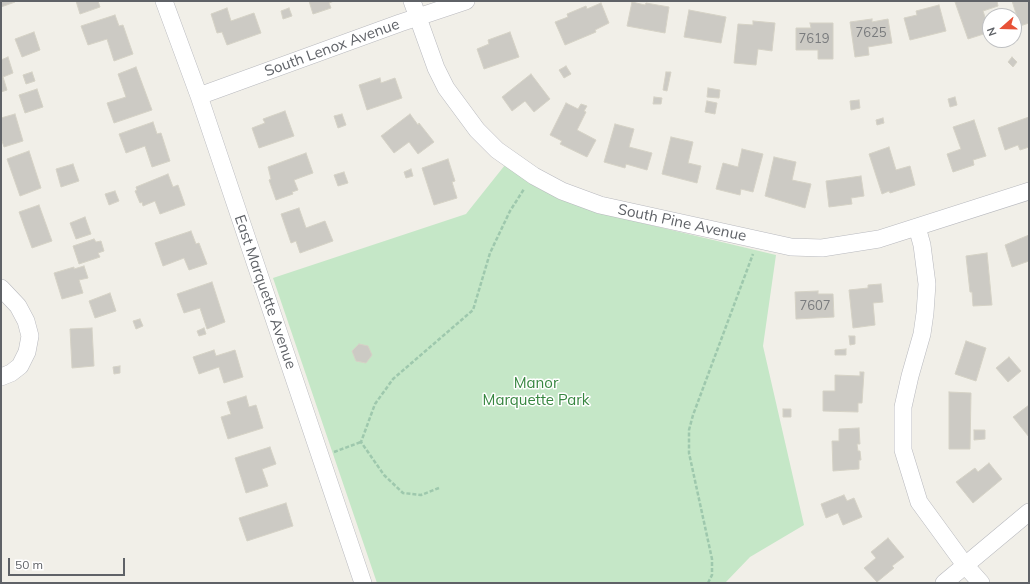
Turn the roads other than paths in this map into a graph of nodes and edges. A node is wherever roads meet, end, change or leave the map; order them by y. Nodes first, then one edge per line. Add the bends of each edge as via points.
1 (164, 1) edge
2 (412, 1) edge
3 (466, 1) edge
4 (418, 17) junction
5 (199, 96) junction
6 (1029, 190) edge
7 (917, 228) junction
8 (1, 288) edge
9 (1, 377) edge
10 (1029, 512) edge
11 (965, 565) junction
12 (358, 581) edge
13 (944, 583) edge
14 (981, 583) edge

1 - 5 street, East Marquette Avenue
2 - 4 street, South Pine Avenue
3 - 4 street, South Lenox Avenue
4 - 5 street, South Lenox Avenue
4 - 7 street, South Pine Avenue via 446,88 477,130 496,150 534,176 562,191 600,205 791,247 822,248 879,239
5 - 12 street, East Marquette Avenue via 320,456
6 - 7 street, South Pine Avenue
7 - 11 street via 922,245 926,284 925,313 903,407 903,450 920,502
8 - 9 street via 18,306 30,336 27,352 20,366
10 - 11 street
11 - 13 street
11 - 14 street

